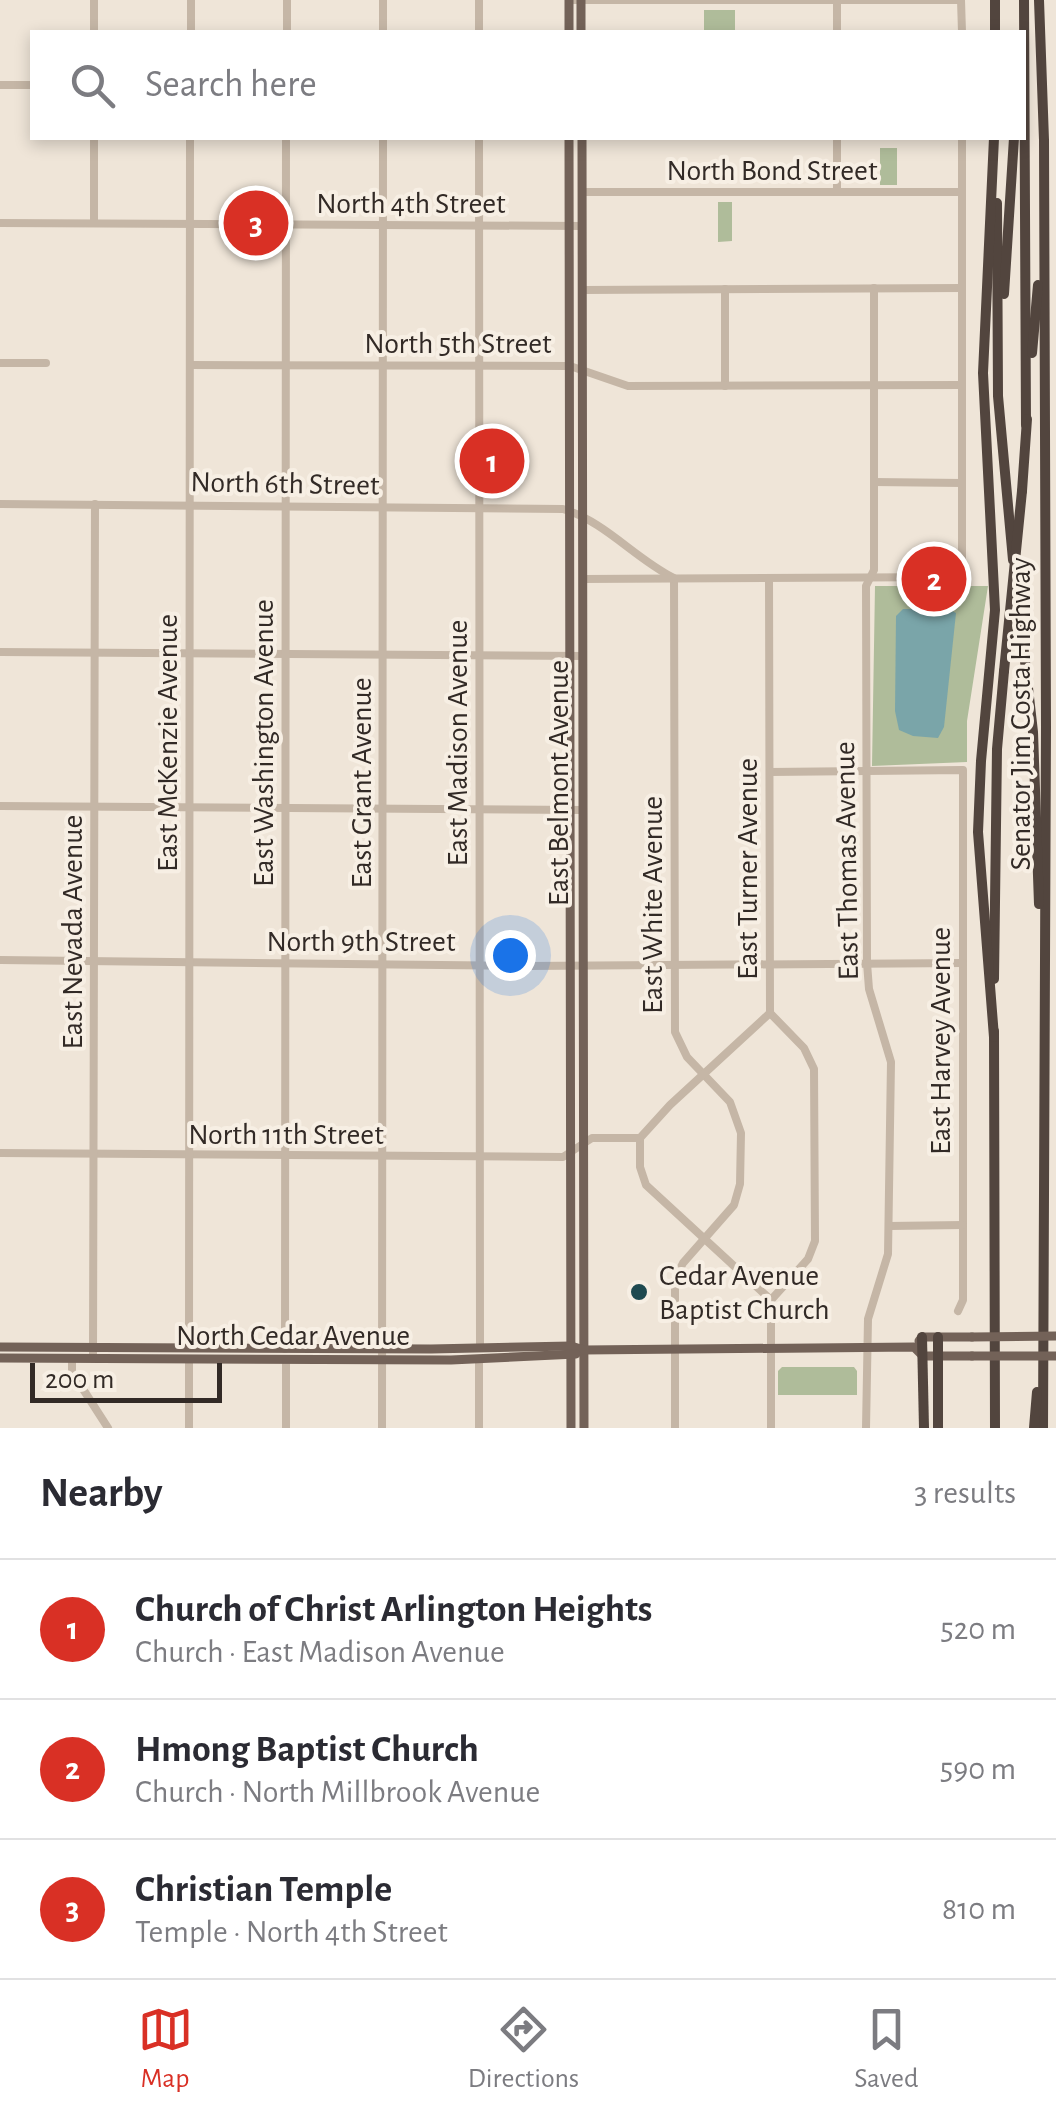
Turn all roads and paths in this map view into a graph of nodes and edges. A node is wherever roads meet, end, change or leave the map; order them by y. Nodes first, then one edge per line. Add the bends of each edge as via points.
1 (94, 0) edge
2 (191, 0) edge
3 (286, 0) edge
4 (383, 0) edge
5 (479, 0) edge
6 (569, 0) edge
7 (581, 0) edge
8 (837, 0) edge
9 (962, 0) edge
10 (995, 0) edge
11 (1021, 0) edge
12 (1039, 0) edge
13 (94, 30) edge
14 (190, 30) edge
15 (286, 30) edge
16 (383, 30) edge
17 (479, 30) edge
18 (569, 30) edge
19 (582, 30) edge
20 (837, 30) edge
21 (962, 30) edge
22 (995, 30) edge
23 (1019, 30) edge
24 (1021, 30) edge
25 (0, 84) edge
26 (30, 84) edge
27 (94, 140) edge
28 (190, 140) edge
29 (286, 140) edge
30 (383, 140) edge
31 (479, 140) edge
32 (570, 140) edge
33 (570, 140) edge
34 (582, 140) edge
35 (837, 140) edge
36 (962, 140) edge
37 (995, 140) edge
38 (995, 140) edge
39 (1014, 140) edge
40 (1023, 140) edge
41 (582, 192) junction
42 (837, 192) junction
43 (962, 192) junction
44 (1044, 209) junction
45 (0, 223) edge
46 (94, 223) junction
47 (190, 224) junction
48 (286, 224) junction
49 (383, 225) junction
50 (479, 226) junction
51 (570, 226) junction
52 (582, 226) junction
53 (874, 288) junction
54 (962, 288) junction
55 (725, 289) junction
56 (583, 290) junction
57 (0, 363) edge
58 (46, 363) dead end
59 (190, 364) junction
60 (286, 365) junction
61 (383, 366) junction
62 (479, 366) junction
63 (570, 366) junction
64 (583, 372) junction
65 (725, 386) junction
66 (874, 386) junction
67 (962, 386) junction
68 (1026, 425) junction
69 (1002, 450) junction
70 (874, 482) junction
71 (962, 482) junction
72 (0, 504) edge
73 (95, 504) junction
74 (190, 504) junction
75 (286, 505) junction
76 (383, 507) junction
77 (479, 508) junction
78 (570, 510) junction
79 (582, 517) junction
80 (674, 578) junction
81 (769, 578) junction
82 (870, 578) junction
83 (583, 579) junction
84 (0, 652) edge
85 (190, 652) junction
86 (96, 653) junction
87 (286, 653) junction
88 (383, 654) junction
89 (480, 656) junction
90 (570, 656) junction
91 (583, 656) junction
92 (866, 771) junction
93 (770, 772) junction
94 (0, 806) edge
95 (94, 807) junction
96 (190, 807) junction
97 (286, 807) junction
98 (383, 808) junction
99 (480, 810) junction
100 (570, 810) junction
101 (583, 810) junction
102 (0, 960) edge
103 (95, 961) junction
104 (189, 962) junction
105 (867, 963) junction
106 (963, 963) junction
107 (286, 964) junction
108 (383, 964) junction
109 (480, 964) junction
110 (571, 964) junction
111 (584, 964) junction
112 (673, 964) junction
113 (770, 964) junction
114 (1042, 1000) junction
115 (770, 1013) junction
116 (994, 1037) junction
117 (704, 1074) junction
118 (640, 1138) junction
119 (585, 1143) junction
120 (570, 1152) junction
121 (0, 1153) edge
122 (95, 1154) junction
123 (285, 1155) junction
124 (189, 1156) junction
125 (384, 1156) junction
126 (480, 1157) junction
127 (963, 1225) junction
128 (889, 1226) junction
129 (704, 1239) junction
130 (771, 1300) junction
131 (958, 1311) dead end
132 (1043, 1321) junction
133 (1056, 1336) edge
134 (922, 1337) junction
135 (938, 1337) junction
136 (0, 1347) edge
137 (93, 1347) junction
138 (866, 1347) junction
139 (914, 1347) junction
140 (189, 1348) junction
141 (236, 1348) junction
142 (285, 1348) junction
143 (384, 1349) junction
144 (770, 1349) junction
145 (584, 1350) junction
146 (675, 1350) junction
147 (571, 1352) junction
148 (479, 1354) junction
149 (923, 1356) junction
150 (938, 1356) junction
151 (1056, 1356) edge
152 (0, 1358) edge
153 (72, 1359) junction
154 (93, 1359) junction
155 (141, 1359) junction
156 (190, 1360) junction
157 (286, 1360) junction
158 (383, 1361) junction
159 (108, 1428) edge
160 (189, 1428) edge
161 (286, 1428) edge
162 (382, 1428) edge
163 (479, 1428) edge
164 (571, 1428) edge
165 (584, 1428) edge
166 (675, 1428) edge
167 (771, 1428) edge
168 (866, 1428) edge
169 (924, 1428) edge
170 (938, 1428) edge
171 (995, 1428) edge
172 (1034, 1428) edge
173 (1043, 1428) edge

1 - 13 street
2 - 14 street
3 - 15 street
4 - 16 street
5 - 17 street
6 - 7 street
6 - 18 main road
7 - 8 street
7 - 19 main road
8 - 9 street
8 - 20 street
9 - 21 street
10 - 22 highway
11 - 23 highway
11 - 24 highway
12 - 44 highway, Senator Jim Costa Highway
25 - 26 street
27 - 46 street
28 - 47 street, East McKenzie Avenue
29 - 48 street, East Washington Avenue
30 - 49 street, East Grant Avenue
31 - 50 street, East Madison Avenue
32 - 41 main road
33 - 51 main road, East Belmont Avenue
34 - 41 main road, East Belmont Avenue
35 - 42 street
36 - 43 street
37 - 69 highway
38 - 116 highway via 983,374 994,610 978,813
39 - 69 highway
40 - 68 highway
41 - 42 street, North Bond Street
41 - 52 main road, East Belmont Avenue
42 - 43 street, North Bond Street
43 - 54 street
44 - 68 highway
44 - 114 highway, Senator Jim Costa Highway
45 - 46 street, North 4th Street
46 - 47 street, North 4th Street
47 - 48 street, North 4th Street
47 - 59 street, East McKenzie Avenue
48 - 49 street, North 4th Street
48 - 60 street, East Washington Avenue
49 - 50 street, North 4th Street
49 - 61 street, East Grant Avenue
50 - 51 street, North 4th Street
50 - 62 street, East Madison Avenue
51 - 52 street, North 4th Street
51 - 63 main road, East Belmont Avenue
52 - 56 main road, East Belmont Avenue
53 - 54 street
53 - 55 street
53 - 66 street, East Thomas Avenue
54 - 67 street
55 - 56 street
55 - 65 street
56 - 64 main road, East Belmont Avenue
57 - 58 street
59 - 60 street, North 5th Street
59 - 74 street, East McKenzie Avenue
60 - 61 street, North 5th Street
60 - 75 street, East Washington Avenue
61 - 62 street, North 5th Street
61 - 76 street, East Grant Avenue
62 - 63 street, North 5th Street
62 - 77 street, East Madison Avenue
63 - 64 street, North 5th Street
63 - 78 main road, East Belmont Avenue
64 - 65 street, North 5th Street via 628,386
64 - 79 main road, East Belmont Avenue
65 - 66 street, North 5th Street
66 - 67 street, North 5th Street
66 - 70 street, East Thomas Avenue
67 - 71 street
68 - 116 highway, bridge via 997,750
69 - 114 highway via 1033,732
70 - 71 street
70 - 82 street, East Thomas Avenue
71 - 82 street via 962,577
72 - 73 street, North 6th Street
73 - 74 street, North 6th Street
73 - 86 street, East Nevada Avenue
74 - 75 street, North 6th Street
74 - 85 street, East McKenzie Avenue
75 - 76 street, North 6th Street
75 - 87 street, East Washington Avenue
76 - 77 street, North 6th Street
76 - 88 street, East Grant Avenue
77 - 78 street, North 6th Street
77 - 89 street, East Madison Avenue
78 - 79 street
78 - 90 main road, East Belmont Avenue
79 - 80 street
79 - 83 main road, East Belmont Avenue
80 - 81 street
80 - 83 street
80 - 112 street, East White Avenue
81 - 82 street
81 - 93 street, East Turner Avenue
82 - 92 street, East Thomas Avenue
83 - 91 main road, East Belmont Avenue
84 - 86 street
85 - 86 street
85 - 87 street
85 - 96 street, East McKenzie Avenue
86 - 95 street, East Nevada Avenue
87 - 88 street
87 - 97 street, East Washington Avenue
88 - 89 street
88 - 98 street, East Grant Avenue
89 - 90 street
89 - 99 street, East Madison Avenue
90 - 91 street
90 - 100 main road, East Belmont Avenue
91 - 101 main road, East Belmont Avenue
92 - 93 street
92 - 105 street, East Thomas Avenue
92 - 106 street, East Harvey Avenue via 962,770
93 - 113 street, East Turner Avenue
94 - 95 street
95 - 96 street
95 - 103 street, East Nevada Avenue
96 - 97 street
96 - 104 street, East McKenzie Avenue
97 - 98 street
97 - 107 street, East Washington Avenue
98 - 99 street
98 - 108 street, East Grant Avenue
99 - 100 street
99 - 109 street, East Madison Avenue
100 - 101 street
100 - 110 main road, East Belmont Avenue
101 - 111 main road, East Belmont Avenue
102 - 103 street, North 9th Street
103 - 104 street, North 9th Street
103 - 122 street, East Nevada Avenue
104 - 107 street, North 9th Street
104 - 124 street, East McKenzie Avenue
105 - 106 street, North 9th Street
105 - 113 street, North 9th Street
105 - 128 street, East Thomas Avenue via 891,1062
106 - 127 street, East Harvey Avenue
107 - 108 street, North 9th Street
107 - 123 street, East Washington Avenue
108 - 109 street, North 9th Street
108 - 125 street, East Grant Avenue
109 - 110 street, North 9th Street
109 - 126 street, East Madison Avenue
110 - 111 street, North 9th Street
110 - 120 main road, East Belmont Avenue
111 - 112 street, North 9th Street
111 - 119 main road, East Belmont Avenue
112 - 113 street, North 9th Street
112 - 117 street, East White Avenue via 677,1040
113 - 115 street, East Turner Avenue
114 - 132 highway, Senator Jim Costa Highway
115 - 117 street
115 - 130 street, East Turner Avenue via 810,1058 816,1083 815,1241 808,1259
116 - 171 highway
117 - 118 street
117 - 129 street, East White Avenue via 730,1102 741,1132 738,1195
118 - 119 street
118 - 129 street via 646,1185
119 - 120 street
119 - 145 main road, East Belmont Avenue
120 - 126 street, North 11th Street
120 - 147 main road, East Belmont Avenue
121 - 122 street, North 11th Street
122 - 124 street, North 11th Street
122 - 137 street, East Nevada Avenue
123 - 124 street, North 11th Street
123 - 125 street, North 11th Street
123 - 142 street, East Washington Avenue
124 - 140 street, East McKenzie Avenue
125 - 126 street, North 11th Street
125 - 143 street, East Grant Avenue
126 - 148 street, East Madison Avenue
127 - 128 street
127 - 131 street, East Harvey Avenue
128 - 138 street, East Thomas Avenue
129 - 130 street
129 - 146 street, East White Avenue via 675,1279
130 - 144 street
132 - 172 highway
132 - 173 highway, Senator Jim Costa Highway
133 - 135 main road, bridge
134 - 135 main road
134 - 139 main road
134 - 149 highway
135 - 150 highway
136 - 137 main road, North Cedar Avenue
137 - 140 main road, North Cedar Avenue
137 - 154 street, East Nevada Avenue
138 - 139 main road, North Cedar Avenue
138 - 144 main road, North Cedar Avenue
138 - 168 street, East Thomas Avenue
139 - 149 main road
140 - 141 main road, North Cedar Avenue
140 - 155 main road
141 - 142 main road, North Cedar Avenue
141 - 156 main road via 197,1353
142 - 143 main road, North Cedar Avenue
143 - 148 main road, North Cedar Avenue
143 - 158 street, East Grant Avenue
144 - 146 main road, North Cedar Avenue
144 - 167 street
145 - 146 main road, North Cedar Avenue
145 - 147 main road, North Cedar Avenue
145 - 165 main road, East Belmont Avenue
146 - 166 street, East White Avenue
147 - 148 main road, North Cedar Avenue
147 - 164 main road, East Belmont Avenue
148 - 158 main road, North Cedar Avenue
148 - 163 street, East Madison Avenue
149 - 150 main road
149 - 169 highway
150 - 151 main road, bridge
150 - 170 highway
152 - 153 main road, North Cedar Avenue
153 - 154 main road, North Cedar Avenue
153 - 159 street via 72,1372
154 - 155 main road, North Cedar Avenue
155 - 156 main road, North Cedar Avenue
156 - 157 main road, North Cedar Avenue
156 - 160 street
157 - 158 main road, North Cedar Avenue
157 - 161 street
158 - 162 street, East Grant Avenue

